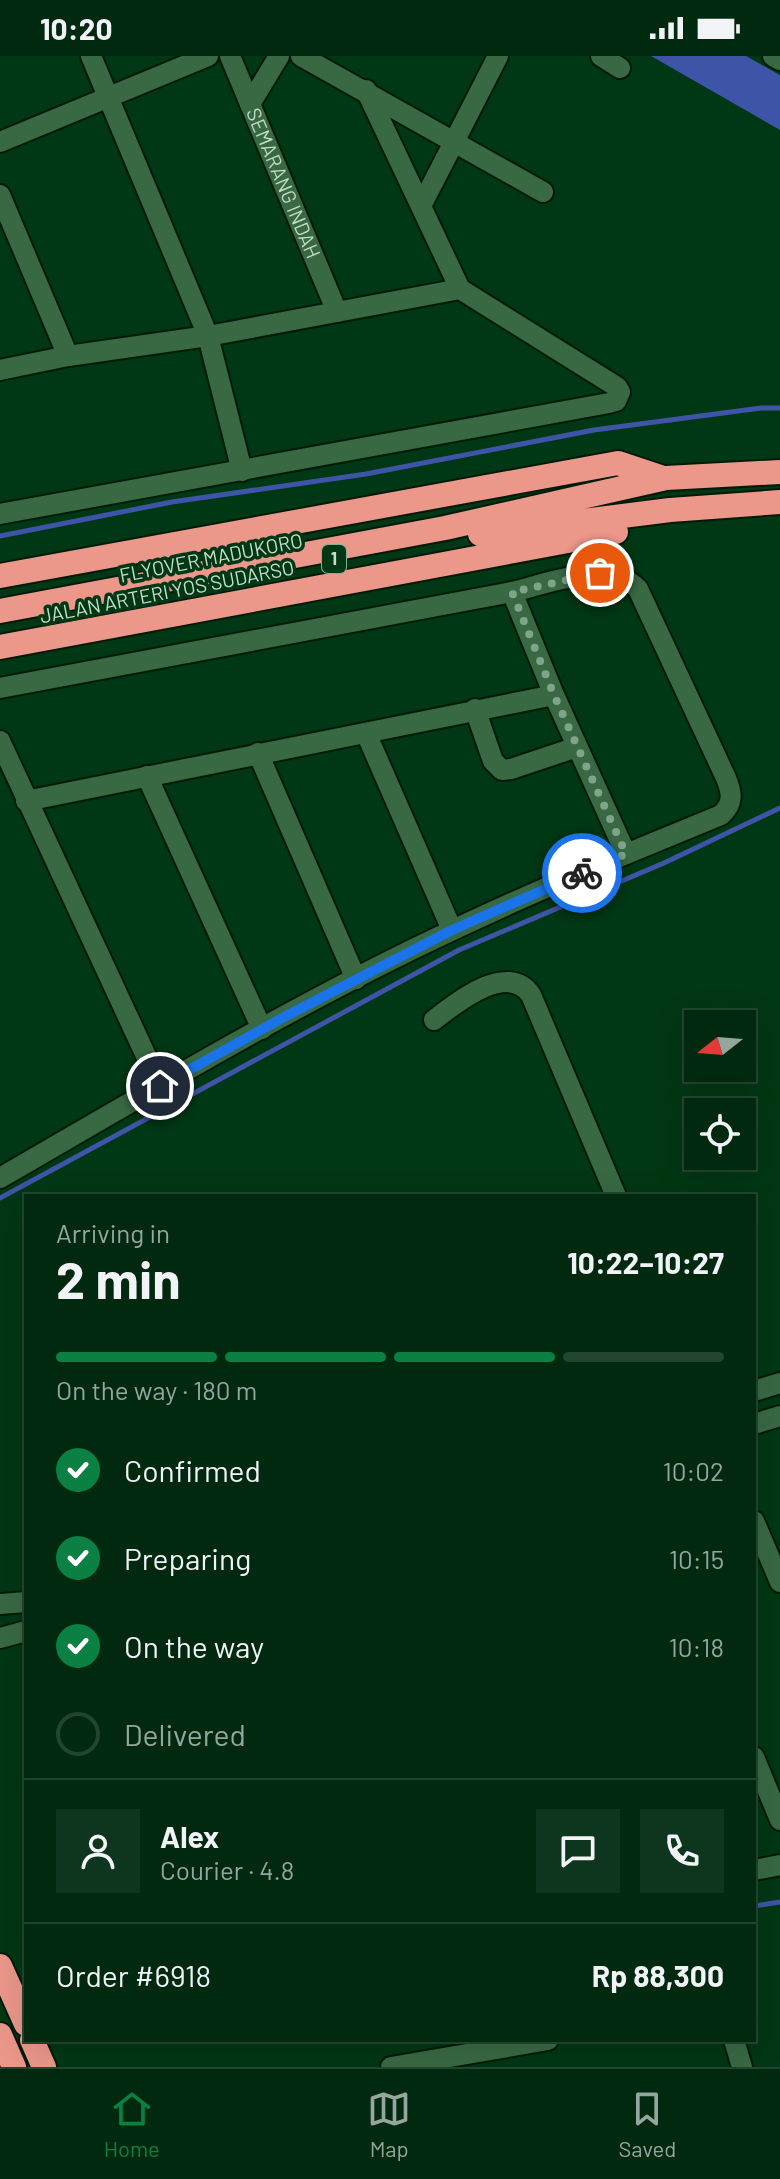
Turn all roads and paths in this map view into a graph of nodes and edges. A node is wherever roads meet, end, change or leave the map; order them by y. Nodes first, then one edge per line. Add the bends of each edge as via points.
1 (91, 56) edge
2 (208, 56) edge
3 (230, 56) edge
4 (279, 56) edge
5 (301, 56) edge
6 (498, 56) edge
7 (601, 56) edge
8 (773, 56) edge
9 (780, 60) edge
10 (620, 68) dead end
11 (366, 90) junction
12 (109, 98) junction
13 (250, 104) junction
14 (0, 142) edge
15 (454, 142) junction
16 (543, 192) dead end
17 (0, 195) edge
18 (421, 206) junction
19 (460, 289) junction
20 (337, 312) junction
21 (208, 336) junction
22 (68, 356) junction
23 (0, 370) edge
24 (242, 471) junction
25 (780, 472) edge
26 (666, 478) junction
27 (780, 502) edge
28 (670, 510) junction
29 (0, 514) edge
30 (0, 576) edge
31 (512, 592) junction
32 (0, 611) edge
33 (0, 622) edge
34 (0, 647) edge
35 (0, 688) edge
36 (554, 695) junction
37 (475, 709) junction
38 (366, 733) junction
39 (0, 741) edge
40 (577, 747) junction
41 (258, 753) junction
42 (147, 776) junction
43 (26, 801) junction
44 (626, 854) junction
45 (452, 930) junction
46 (356, 979) junction
47 (434, 1020) dead end
48 (262, 1029) junction
49 (160, 1086) junction
50 (0, 1178) edge
51 (615, 1194) edge
52 (780, 1383) edge
53 (756, 1390) edge
54 (780, 1416) edge
55 (756, 1423) edge
56 (756, 1526) edge
57 (780, 1582) edge
58 (24, 1602) edge
59 (0, 1604) edge
60 (24, 1632) edge
61 (0, 1638) edge
62 (756, 1762) edge
63 (780, 1820) edge
64 (780, 1865) edge
65 (756, 1870) edge
66 (0, 1966) edge
67 (17, 2003) edge
68 (0, 2035) edge
69 (33, 2042) edge
70 (536, 2042) edge
71 (735, 2042) edge
72 (14, 2067) edge
73 (44, 2067) edge
74 (391, 2067) edge
75 (742, 2067) edge

1 - 12 street
2 - 12 street
3 - 13 street, SEMARANG INDAH
4 - 13 street
5 - 11 street
6 - 15 street
7 - 10 street
8 - 9 street
11 - 15 street
11 - 18 street
12 - 14 street
12 - 21 street
13 - 20 street, SEMARANG INDAH
15 - 16 street
15 - 18 street
17 - 22 street
18 - 19 street
19 - 20 street
19 - 24 street via 617,387 620,395 609,403
20 - 21 street
21 - 22 street
21 - 24 street
22 - 23 street
24 - 29 street
25 - 26 highway, 1
26 - 30 highway via 618,463
26 - 32 highway, FLYOVER MADUKORO / 1 via 445,528
27 - 28 highway, 1
28 - 33 highway, FLYOVER MADUKORO / 1 via 447,538
28 - 34 highway, JALAN ARTERI YOS SUDARSO via 638,528
31 - 35 street
31 - 36 street
31 - 44 street via 600,573 633,584 726,778 731,801 721,815
36 - 37 street
36 - 40 street
37 - 38 street
37 - 40 street via 493,761 502,770
38 - 41 street
38 - 45 street
39 - 43 street
40 - 44 street
41 - 42 street
41 - 46 street
42 - 43 street
42 - 48 street
43 - 49 street
44 - 45 street
45 - 46 street
46 - 48 street
47 - 51 street via 497,981 523,985
48 - 49 street
49 - 50 street
52 - 53 street
54 - 55 street
56 - 57 street
58 - 59 street
60 - 61 street
62 - 63 street
64 - 65 street
66 - 67 highway
68 - 72 highway
69 - 73 highway
70 - 74 street
71 - 75 street

